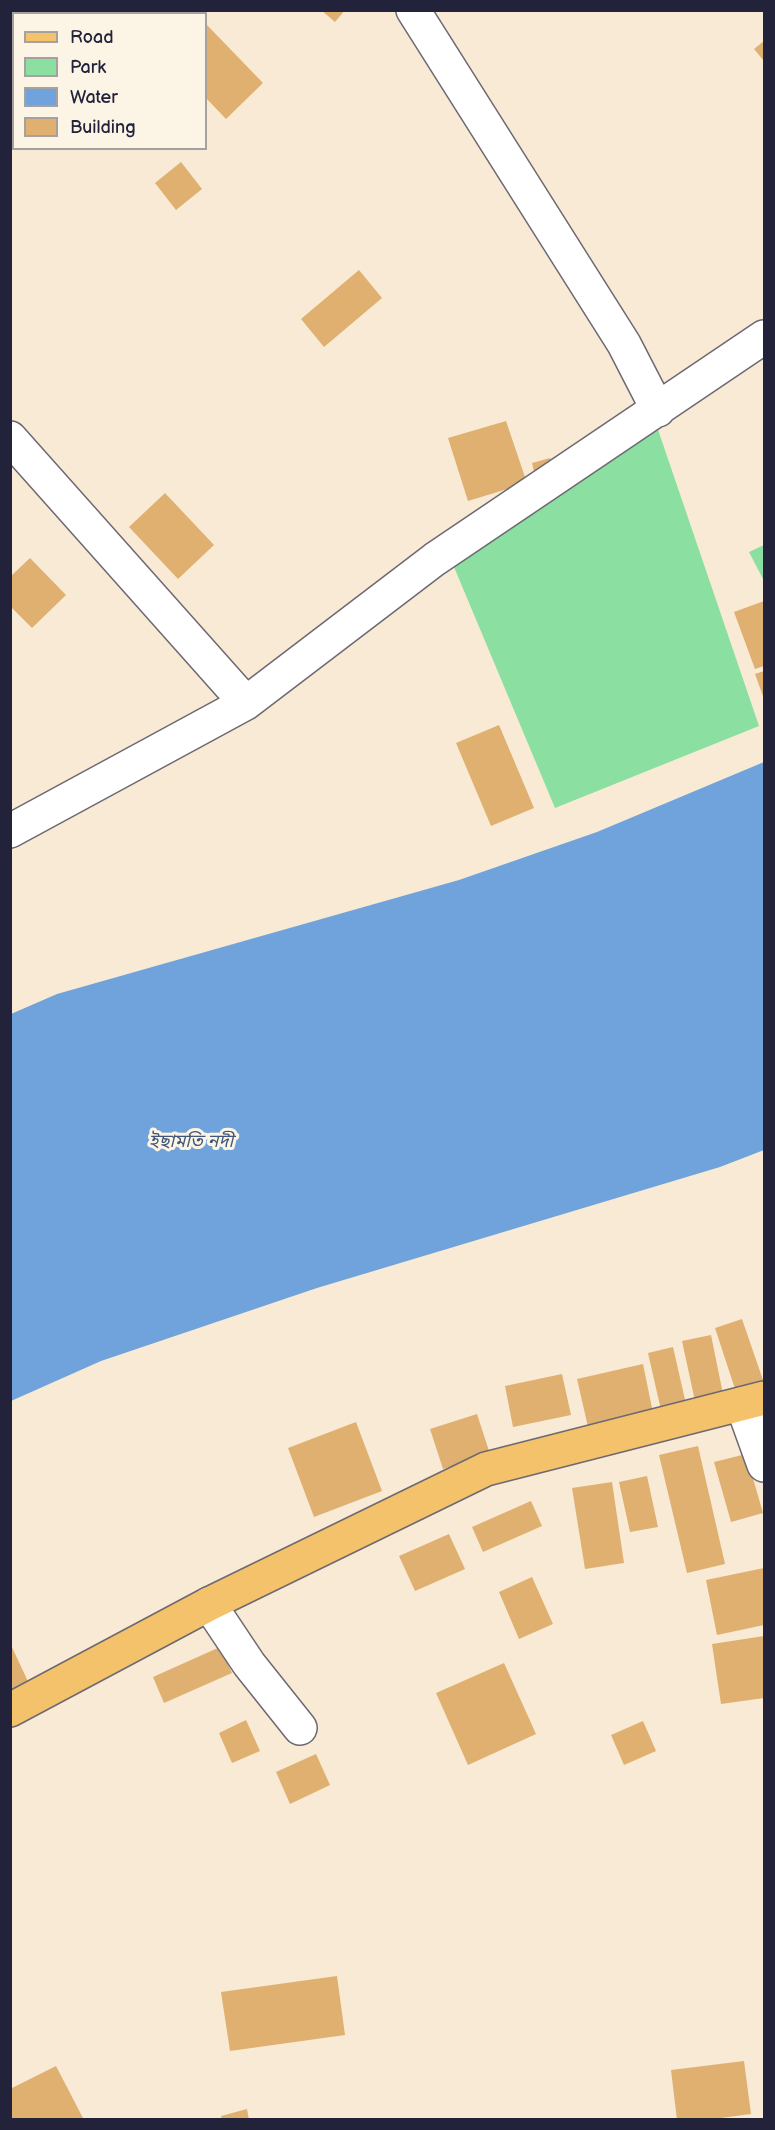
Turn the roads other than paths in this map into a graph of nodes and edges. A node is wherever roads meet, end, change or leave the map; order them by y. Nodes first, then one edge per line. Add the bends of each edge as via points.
1 (413, 10) edge
2 (765, 337) edge
3 (658, 410) junction
4 (10, 438) edge
5 (246, 703) junction
6 (10, 831) edge
7 (753, 1401) edge
8 (765, 1465) edge
9 (208, 1604) junction
10 (10, 1710) edge
11 (300, 1728) dead end

1 - 3 street via 618,334
2 - 3 street
3 - 5 street via 435,559
4 - 5 street
5 - 6 street
7 - 8 street
7 - 9 main road via 486,1469
9 - 10 main road
9 - 11 street

